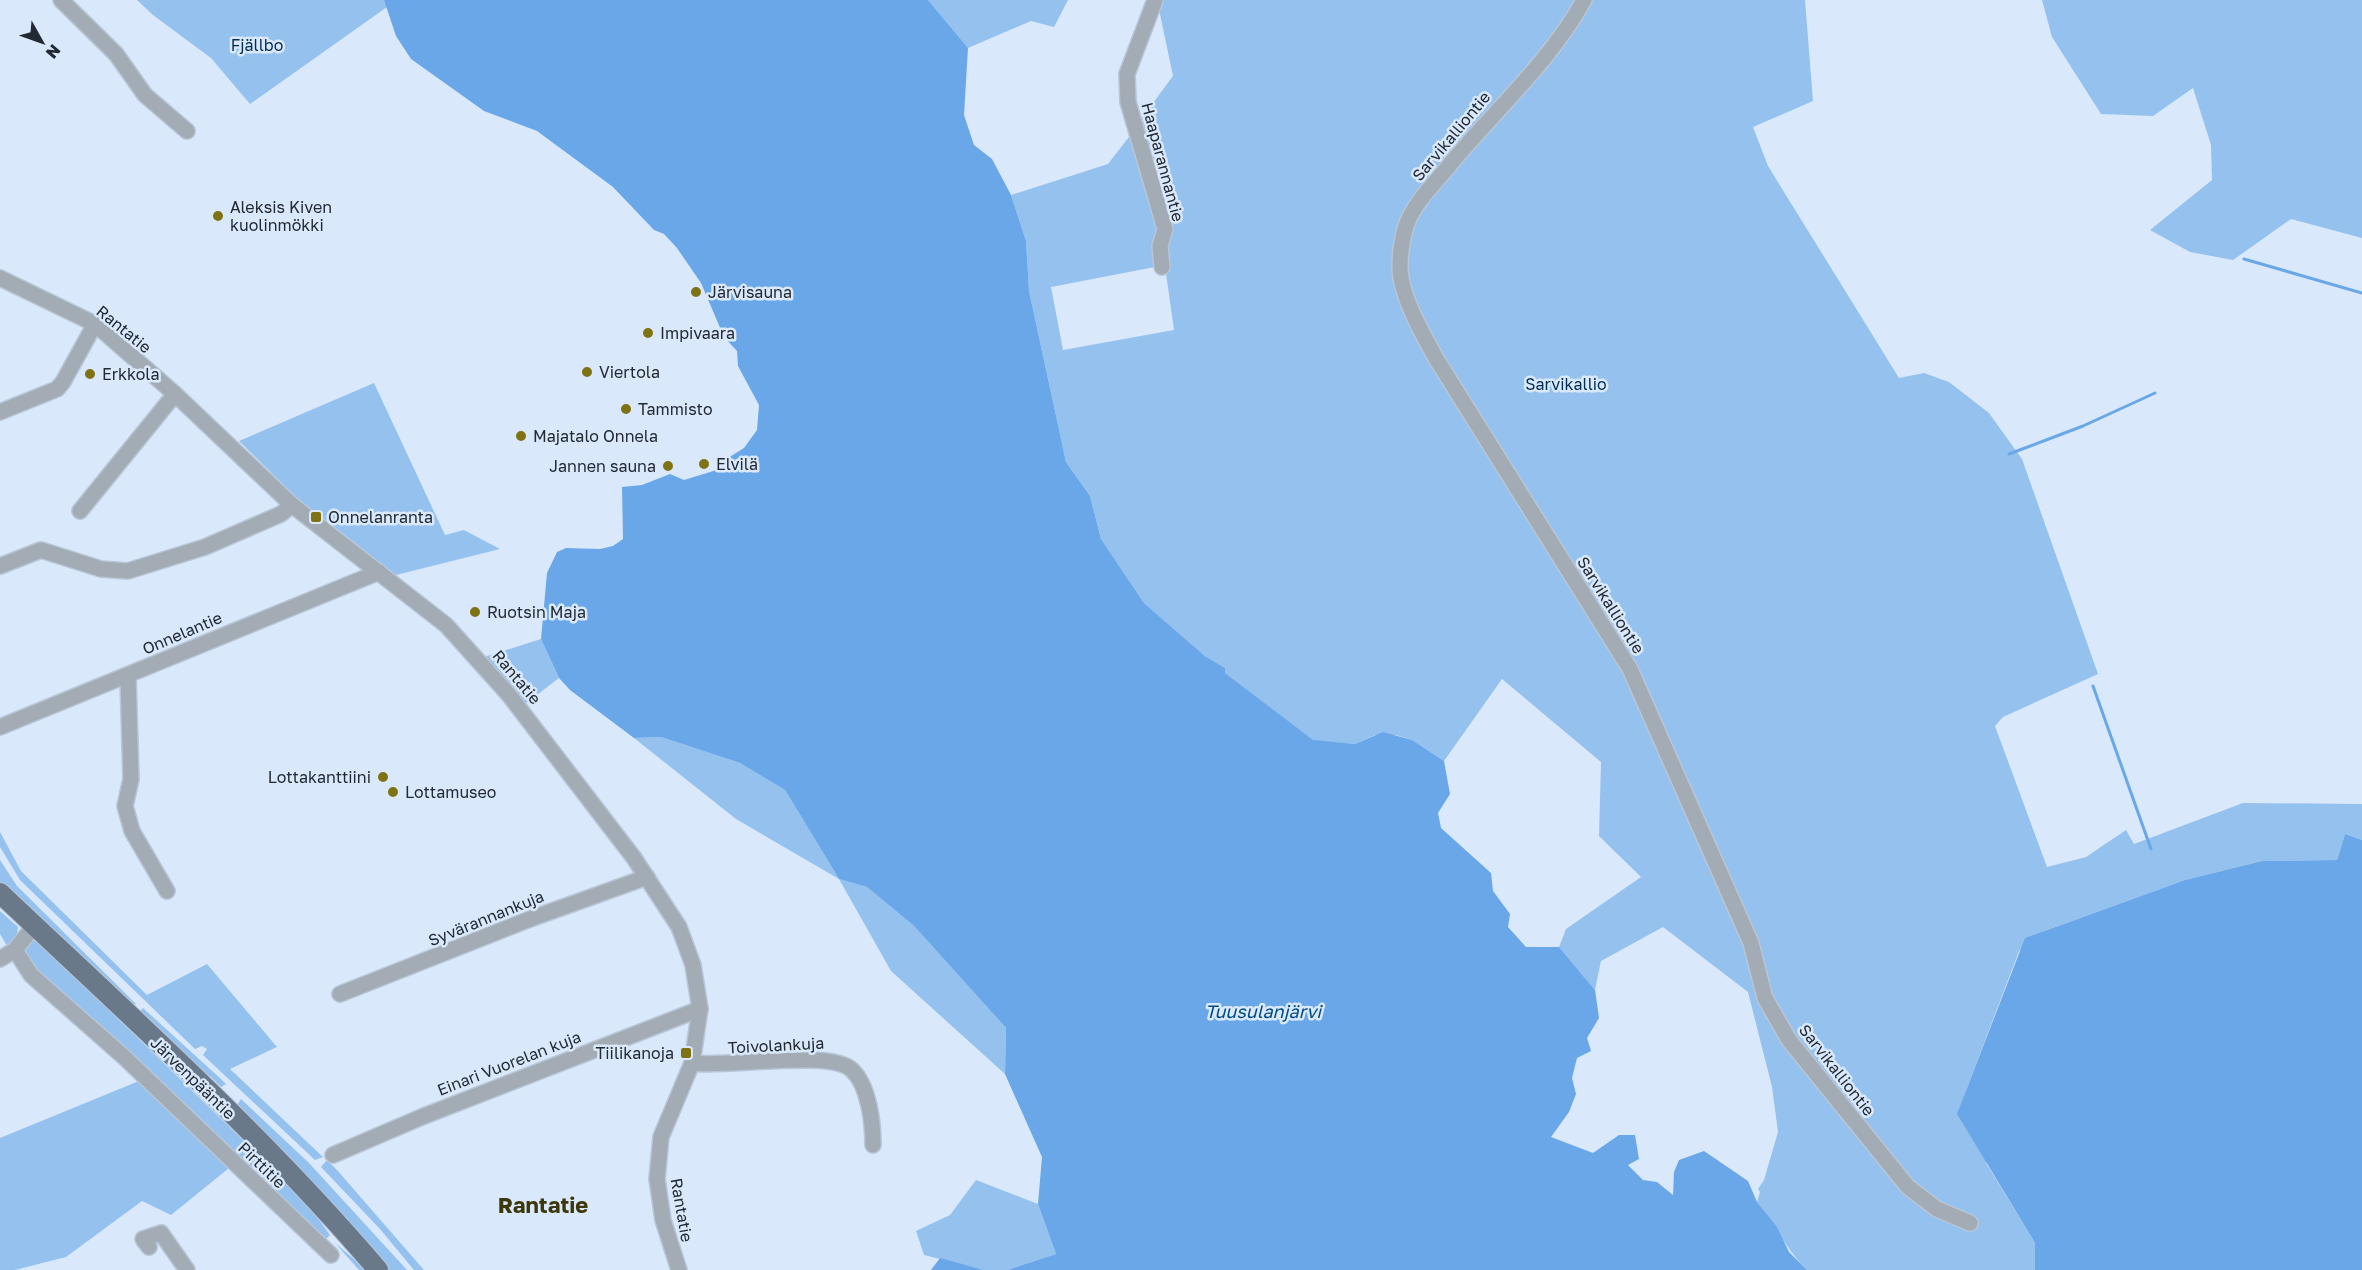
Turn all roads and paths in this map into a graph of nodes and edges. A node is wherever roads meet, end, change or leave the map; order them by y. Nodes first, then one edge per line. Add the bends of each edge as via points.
1 (62, 0) edge
2 (1155, 0) edge
3 (1584, 0) edge
4 (187, 131) dead end
5 (1162, 267) dead end
6 (0, 278) edge
7 (94, 324) junction
8 (175, 394) junction
9 (0, 411) edge
10 (292, 506) junction
11 (80, 511) dead end
12 (0, 566) edge
13 (378, 572) junction
14 (128, 676) junction
15 (0, 727) edge
16 (647, 877) junction
17 (167, 891) dead end
18 (0, 893) edge
19 (34, 926) junction
20 (15, 950) junction
21 (0, 959) edge
22 (340, 994) dead end
23 (700, 1008) junction
24 (692, 1063) junction
25 (873, 1145) dead end
26 (333, 1155) dead end
27 (1970, 1223) dead end
28 (149, 1247) dead end
29 (331, 1256) dead end
30 (187, 1270) edge
31 (378, 1270) edge
32 (678, 1270) edge

1 - 4 street via 116,54 145,95
2 - 5 street, Haaparannantie via 1125,86 1140,151 1165,229 1160,246
3 - 27 street, Sarvikalliontie via 1556,43 1417,204 1407,225 1400,270 1409,299 1437,360 1630,669 1751,943 1766,998 1789,1040 1908,1187 1937,1209
6 - 7 street, Rantatie
7 - 8 street, Rantatie
7 - 9 street via 57,389
8 - 10 street, Rantatie
8 - 11 street
10 - 12 street via 205,547 128,571 101,569 41,550
10 - 13 street, Rantatie
13 - 14 street, Onnelantie
13 - 16 street, Rantatie via 446,625 482,662
14 - 15 street, Onnelantie
14 - 17 street via 131,779 125,806 132,831
16 - 22 street, Syvärannankuja
16 - 23 street, Rantatie via 679,927 693,965
18 - 19 main road, Järvenpääntie
19 - 20 street
19 - 31 main road, Järvenpääntie via 296,1180
20 - 21 street
20 - 29 street, Pirttitie via 31,975 124,1057
23 - 24 street, Rantatie
23 - 26 street, Einari Vuorelan kuja
24 - 25 street, Toivolankuja via 712,1066 819,1059 843,1064 853,1070 862,1087 873,1127
24 - 32 street, Rantatie via 662,1137 657,1179 663,1220
28 - 30 street via 143,1239 161,1233

